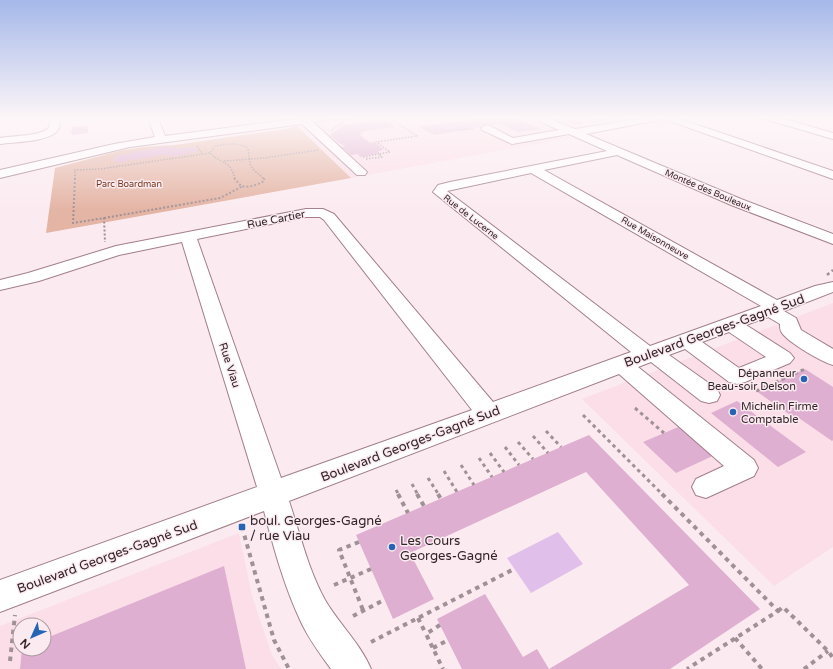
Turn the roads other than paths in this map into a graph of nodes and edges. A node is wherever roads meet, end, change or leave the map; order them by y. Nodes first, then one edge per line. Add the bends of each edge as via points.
1 (107, 149) edge
2 (336, 149) edge
3 (611, 149) edge
4 (758, 149) edge
5 (618, 152) junction
6 (533, 169) junction
7 (361, 172) dead end
8 (0, 174) edge
9 (833, 175) edge
10 (188, 236) junction
11 (833, 239) edge
12 (0, 285) edge
13 (829, 286) edge
14 (773, 308) junction
15 (730, 324) junction
16 (686, 340) junction
17 (651, 354) junction
18 (833, 358) edge
19 (621, 364) junction
20 (709, 395) dead end
21 (488, 413) junction
22 (706, 487) dead end
23 (273, 495) junction
24 (8, 606) edge
25 (353, 669) edge

1 - 8 street
2 - 7 street
3 - 5 street, Montée des Bouleaux
4 - 9 street
5 - 6 street, Rue de Lucerne
5 - 11 street, Montée des Bouleaux
6 - 14 street, Rue Maisonneuve
6 - 17 street, Rue de Lucerne via 450,186 441,189 440,192
10 - 12 street, Rue Cartier via 116,251
10 - 21 street, Rue Cartier via 306,213 326,215
10 - 23 street, Rue Viau
13 - 14 street, Boulevard Georges-Gagné Sud
14 - 15 street, Boulevard Georges-Gagné Sud
14 - 18 street, Rue Maisonneuve via 789,322 790,330 794,334
15 - 16 street, Boulevard Georges-Gagné Sud
15 - 16 street via 783,358 737,377
16 - 17 street, Boulevard Georges-Gagné Sud
17 - 19 street, Boulevard Georges-Gagné Sud
17 - 20 street
19 - 21 street, Boulevard Georges-Gagné Sud
19 - 22 street via 745,468
21 - 23 street, Boulevard Georges-Gagné Sud
23 - 24 street, Boulevard Georges-Gagné Sud
23 - 25 street, Rue Viau via 303,592 326,633

